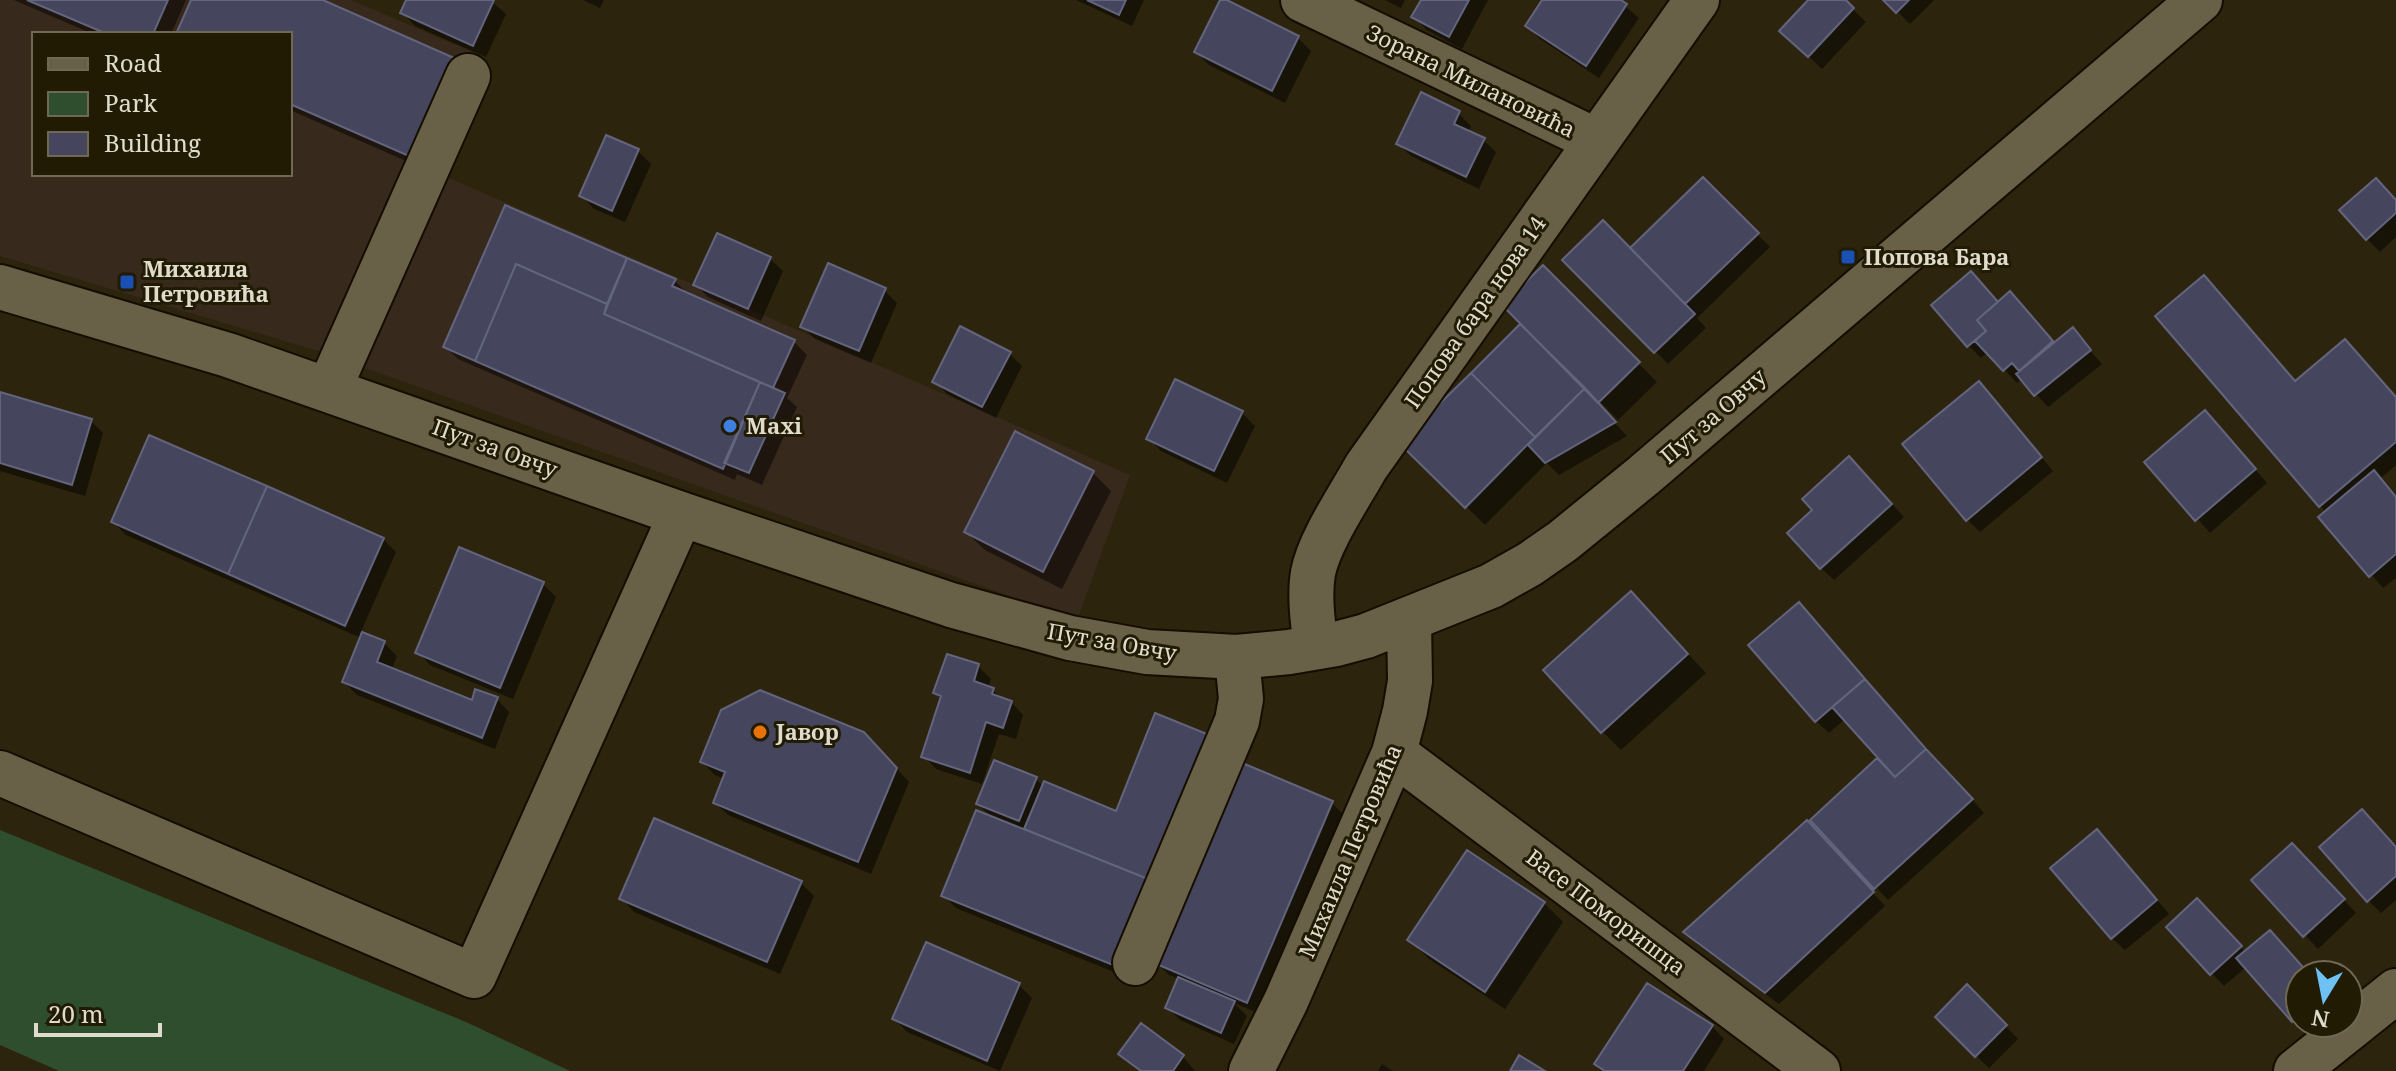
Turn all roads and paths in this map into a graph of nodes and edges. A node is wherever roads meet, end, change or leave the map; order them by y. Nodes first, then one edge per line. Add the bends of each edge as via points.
1 (1303, 0) edge
2 (1697, 0) edge
3 (2200, 0) edge
4 (468, 76) dead end
5 (1597, 141) junction
6 (0, 287) edge
7 (329, 389) junction
8 (681, 514) junction
9 (1409, 620) junction
10 (1316, 647) junction
11 (1237, 657) junction
12 (1394, 753) junction
13 (0, 773) edge
14 (1135, 963) dead end
15 (2396, 991) edge
16 (1251, 1071) edge
17 (1818, 1071) edge
18 (2296, 1071) edge

1 - 5 street, Зорана Милановића
2 - 5 street, Попова бара нова 14
3 - 9 street, Пут за Овчу via 1563,541 1491,586
4 - 7 street
5 - 10 street, Попова бара нова 14 via 1366,467 1338,517 1313,572
6 - 7 street, Пут за Овчу
7 - 8 street, Пут за Овчу
8 - 11 street, Пут за Овчу via 951,605 1070,638 1147,652
8 - 13 street via 474,976
9 - 10 street, Пут за Овчу
9 - 12 street, Михаила Петровића via 1410,681
10 - 11 street, Пут за Овчу
11 - 14 street via 1237,721
12 - 16 street, Михаила Петровића
12 - 17 street, Васе Поморишца
15 - 18 street

